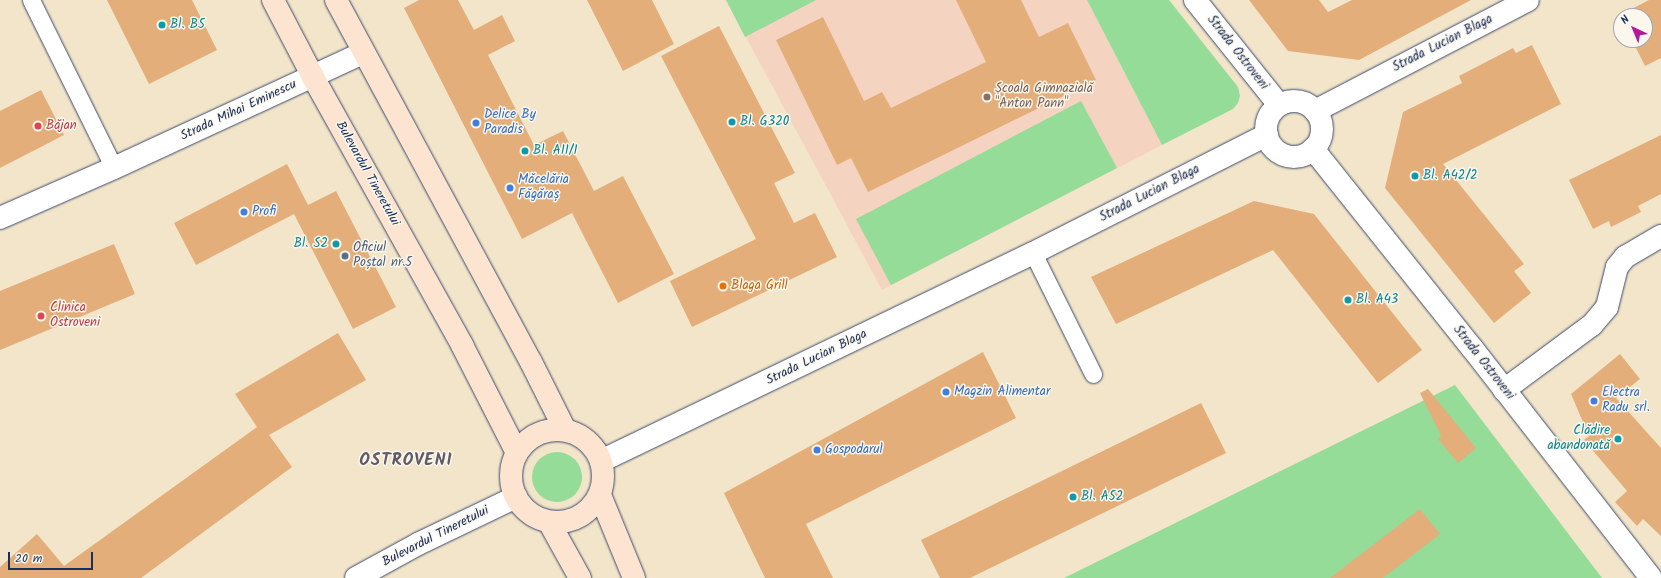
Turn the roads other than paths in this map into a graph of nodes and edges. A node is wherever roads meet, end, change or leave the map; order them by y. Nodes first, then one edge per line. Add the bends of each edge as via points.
1 (31, 0) edge
2 (273, 0) edge
3 (336, 0) edge
4 (1195, 0) edge
5 (1528, 0) edge
6 (363, 53) junction
7 (313, 77) junction
8 (1279, 105) junction
9 (1315, 111) junction
10 (1267, 135) junction
11 (1313, 149) junction
12 (114, 168) junction
13 (0, 218) edge
14 (1661, 236) edge
15 (1033, 253) junction
16 (1093, 374) dead end
17 (1504, 390) junction
18 (565, 430) junction
19 (517, 453) junction
20 (601, 462) junction
21 (600, 495) junction
22 (516, 497) junction
23 (549, 522) junction
24 (356, 578) edge
25 (580, 578) edge
26 (634, 578) edge
27 (1651, 578) edge

1 - 12 lane
2 - 7 main road, Bulevardul Tineretului
3 - 6 main road
4 - 8 street, Strada Ostroveni
5 - 9 street, Strada Lucian Blaga
6 - 7 street, Strada Mihai Eminescu
6 - 18 main road via 531,362
7 - 12 street, Strada Mihai Eminescu
7 - 19 main road, Bulevardul Tineretului via 462,345
8 - 9 street via 1298,101
8 - 10 street via 1267,121
9 - 11 street via 1322,126 1321,135
10 - 11 street via 1270,143 1282,154 1298,157
10 - 15 street, Strada Lucian Blaga
11 - 17 street, Strada Ostroveni
12 - 13 street, Strada Mihai Eminescu
14 - 17 street via 1625,257 1617,267 1607,307 1592,325
15 - 16 lane
15 - 20 street, Strada Lucian Blaga
17 - 27 street, Strada Ostroveni
18 - 19 main road via 550,430 535,436
18 - 20 main road via 590,442
19 - 22 main road via 511,472
20 - 21 main road via 604,483
21 - 23 main road via 587,512 577,519 561,523
21 - 26 main road
22 - 23 main road via 529,514
22 - 24 street, Bulevardul Tineretului via 418,544
23 - 25 main road

